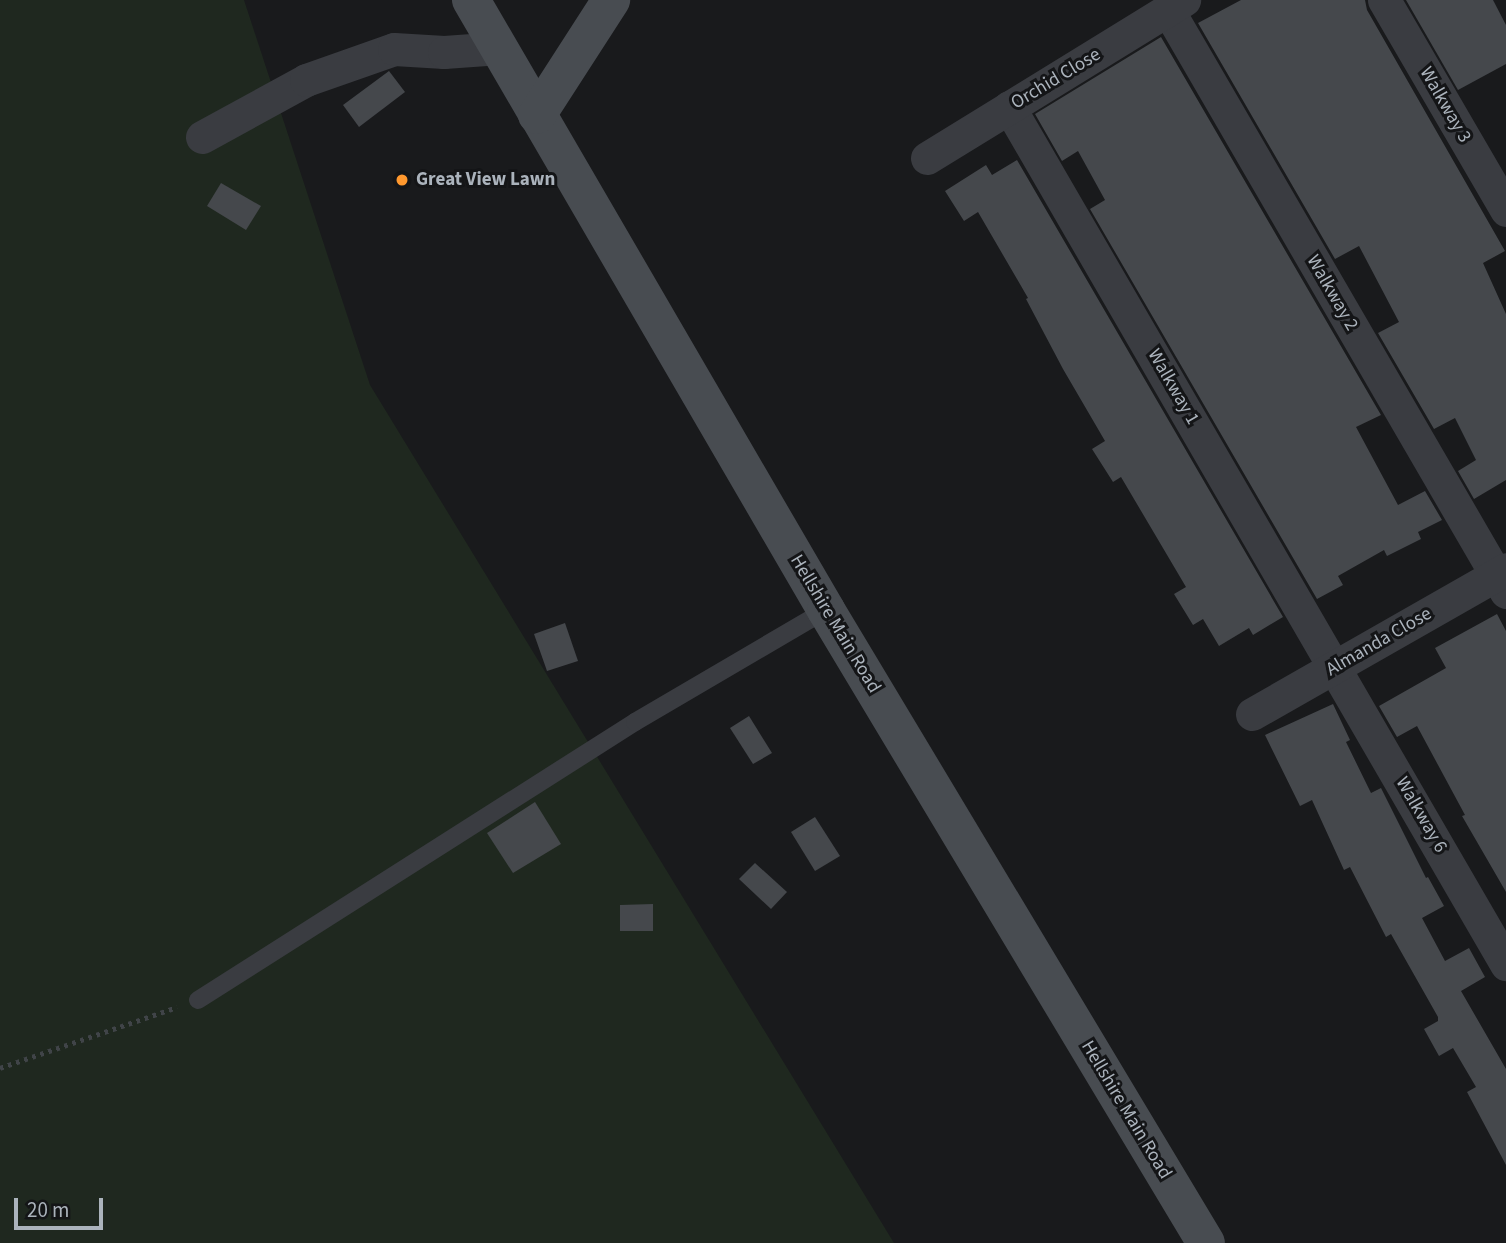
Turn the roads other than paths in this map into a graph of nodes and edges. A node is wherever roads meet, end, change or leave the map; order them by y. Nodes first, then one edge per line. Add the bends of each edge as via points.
1 (471, 0) edge
2 (611, 0) edge
3 (1384, 0) edge
4 (1176, 5) edge
5 (500, 48) junction
6 (1009, 107) junction
7 (537, 115) junction
8 (202, 137) dead end
9 (927, 158) dead end
10 (1506, 210) edge
11 (1503, 579) edge
12 (826, 610) junction
13 (1336, 666) junction
14 (1252, 714) dead end
15 (1506, 964) edge
16 (198, 1000) road end
17 (1206, 1243) edge

1 - 5 main road, Hellshire Main Road
2 - 7 main road
3 - 10 street, Walkway 3
4 - 6 street, Orchid Close
4 - 11 street, Walkway 2
5 - 7 main road, Hellshire Main Road
5 - 8 street via 394,49 306,80
6 - 9 street, Orchid Close
6 - 13 street, Walkway 1
7 - 12 main road, Hellshire Main Road
11 - 13 street, Almanda Close
12 - 16 lane via 635,722
12 - 17 main road, Hellshire Main Road
13 - 14 street, Almanda Close
13 - 15 street, Walkway 6

